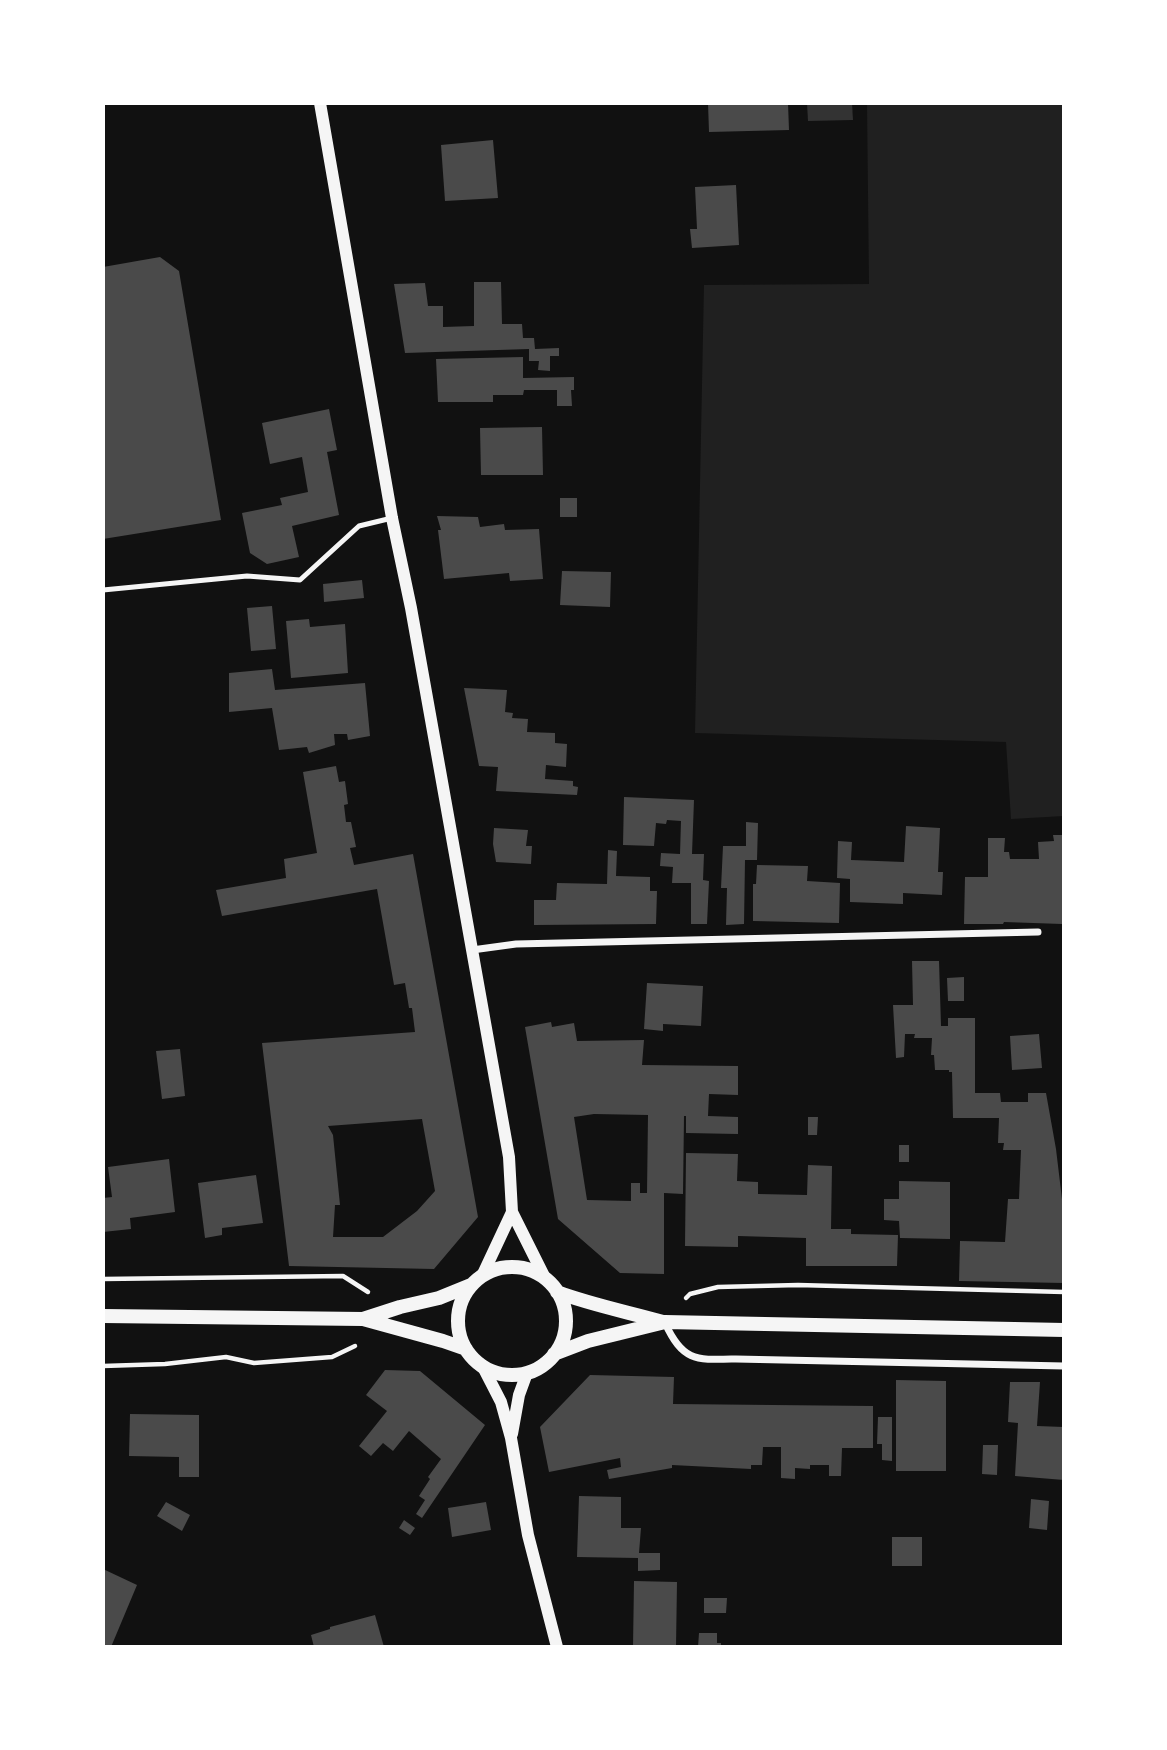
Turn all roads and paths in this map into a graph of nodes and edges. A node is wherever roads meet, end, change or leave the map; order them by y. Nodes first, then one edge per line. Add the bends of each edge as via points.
1 (320, 103) edge
2 (392, 518) junction
3 (103, 590) edge
4 (1038, 932) dead end
5 (472, 950) junction
6 (512, 1212) junction
7 (343, 1276) dead end
8 (103, 1279) edge
9 (545, 1279) junction
10 (476, 1280) junction
11 (1064, 1292) edge
12 (557, 1293) junction
13 (103, 1316) edge
14 (363, 1320) junction
15 (664, 1322) junction
16 (1064, 1330) edge
17 (466, 1349) junction
18 (554, 1354) junction
19 (332, 1357) dead end
20 (103, 1366) edge
21 (1064, 1366) edge
22 (483, 1367) junction
23 (527, 1373) junction
24 (511, 1438) junction
25 (557, 1647) edge

1 - 2 street
2 - 3 lane via 359,526 300,580 247,576
2 - 5 street
4 - 5 street via 516,944
5 - 6 street via 509,1157
6 - 9 street
6 - 10 street
7 - 8 path
9 - 10 main road via 525,1268 502,1268
9 - 12 main road
10 - 14 main road via 439,1298
10 - 17 main road via 458,1313 458,1332
11 - 15 path via 718,1286 690,1294
12 - 15 main road
12 - 18 main road via 565,1313 564,1335
13 - 14 main road
14 - 17 main road
15 - 16 main road
15 - 18 main road
15 - 21 street via 687,1355 704,1360
17 - 22 main road
18 - 23 main road
19 - 20 path via 254,1363 226,1357
22 - 23 main road via 504,1375
22 - 24 street via 501,1402
23 - 24 street
24 - 25 street via 528,1535

